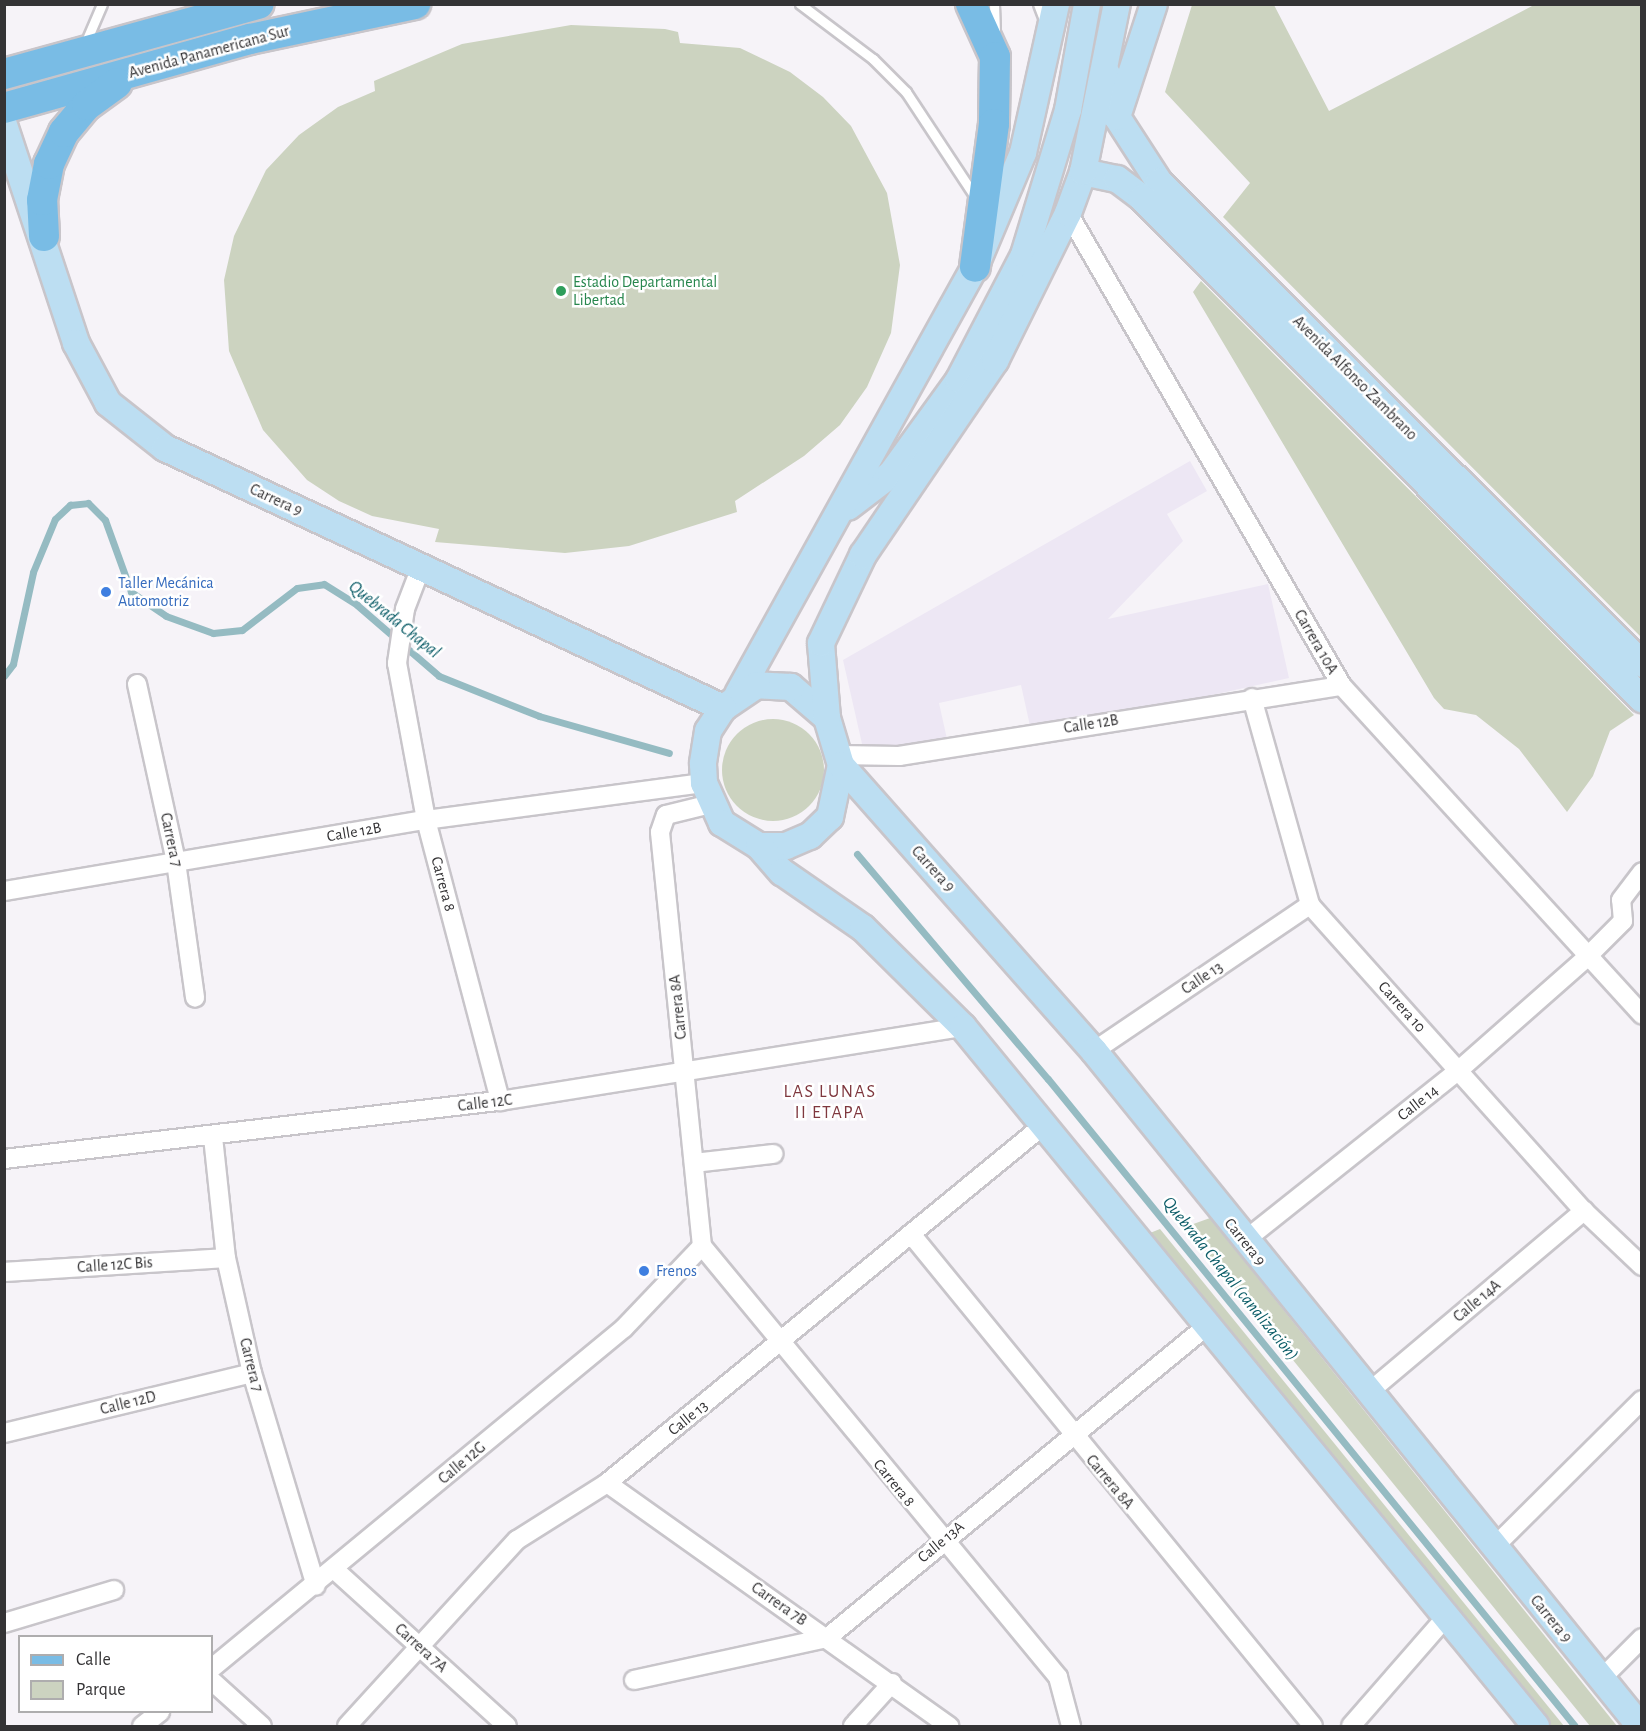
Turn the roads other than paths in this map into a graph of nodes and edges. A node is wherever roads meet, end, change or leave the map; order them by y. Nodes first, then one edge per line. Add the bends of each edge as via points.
1 (102, 4) edge
2 (415, 4) edge
3 (800, 4) edge
4 (971, 4) edge
5 (994, 4) edge
6 (1038, 4) edge
7 (1056, 4) edge
8 (1087, 4) edge
9 (1117, 4) edge
10 (1154, 4) edge
11 (245, 6) edge
12 (1051, 42) junction
13 (81, 53) junction
14 (995, 57) junction
15 (149, 68) junction
16 (1105, 69) junction
17 (4, 74) edge
18 (4, 108) edge
19 (1117, 117) junction
20 (4, 125) edge
21 (1084, 163) junction
22 (981, 208) junction
23 (1068, 213) junction
24 (44, 236) junction
25 (975, 267) junction
26 (841, 514) junction
27 (421, 567) junction
28 (1641, 664) edge
29 (137, 684) dead end
30 (1342, 686) junction
31 (1252, 698) junction
32 (1641, 699) edge
33 (730, 701) junction
34 (826, 718) junction
35 (840, 760) junction
36 (707, 794) junction
37 (426, 820) junction
38 (759, 846) junction
39 (176, 862) junction
40 (1641, 872) edge
41 (4, 891) edge
42 (1310, 905) junction
43 (1587, 957) junction
44 (195, 998) dead end
45 (1641, 1015) edge
46 (963, 1027) junction
47 (1095, 1051) junction
48 (1459, 1070) junction
49 (685, 1076) junction
50 (500, 1101) junction
51 (1045, 1124) junction
52 (213, 1137) junction
53 (773, 1154) dead end
54 (4, 1159) edge
55 (694, 1163) junction
56 (1584, 1211) junction
57 (911, 1234) junction
58 (1244, 1241) junction
59 (702, 1246) junction
60 (226, 1257) junction
61 (1641, 1266) edge
62 (4, 1272) edge
63 (1210, 1323) junction
64 (780, 1343) junction
65 (252, 1373) junction
66 (1370, 1392) junction
67 (1641, 1400) edge
68 (4, 1433) edge
69 (1072, 1436) junction
70 (607, 1483) junction
71 (942, 1542) junction
72 (1493, 1548) junction
73 (336, 1570) junction
74 (316, 1586) junction
75 (114, 1590) dead end
76 (1447, 1616) junction
77 (4, 1623) edge
78 (827, 1638) junction
79 (1641, 1638) edge
80 (421, 1648) junction
81 (213, 1667) edge
82 (1601, 1679) junction
83 (634, 1680) dead end
84 (213, 1682) edge
85 (892, 1683) junction
86 (159, 1713) edge
87 (1528, 1723) edge
88 (142, 1726) edge
89 (262, 1726) edge
90 (347, 1726) edge
91 (507, 1726) edge
92 (852, 1726) edge
93 (949, 1726) edge
94 (1071, 1726) edge
95 (1313, 1726) edge
96 (1352, 1726) edge
97 (1640, 1726) edge

1 - 13 lane
2 - 15 main road, Avenida Panamericana Sur via 334,19
3 - 22 lane via 846,37 906,92 960,167
4 - 14 main road
5 - 14 lane
6 - 12 lane
7 - 12 main road
8 - 26 main road via 1068,110 1024,255 959,380 891,474
9 - 16 main road
10 - 19 main road
11 - 13 main road, Avenida Panamericana Sur
12 - 25 main road via 1023,153
13 - 17 main road, Avenida Panamericana Sur
14 - 22 main road via 994,124
15 - 18 main road, Avenida Panamericana Sur
15 - 24 main road via 87,105 64,132 49,164 42,200
16 - 19 main road, Avenida Alfonso Zambrano
16 - 21 main road
19 - 21 main road
19 - 28 main road, Avenida Alfonso Zambrano via 1159,182
20 - 24 main road, Carrera 9
21 - 23 main road
21 - 32 main road, Avenida Alfonso Zambrano via 1117,178 1142,198
22 - 25 main road
23 - 30 street, Carrera 10A
23 - 34 main road via 995,361 863,555 821,643
24 - 27 main road, Carrera 9 via 76,343 108,403 165,448
25 - 26 main road
26 - 33 main road
27 - 33 main road, Carrera 9
27 - 37 street, Carrera 8 via 405,609 397,663
29 - 39 street, Carrera 7
30 - 31 street, Calle 12B
30 - 43 street, Carrera 10A
31 - 35 street, Calle 12B via 899,756
31 - 42 street, Carrera 10
33 - 34 main road via 757,685 791,687
33 - 36 main road via 708,731
34 - 35 main road
35 - 38 main road via 830,817 810,836 786,846
35 - 47 main road, Carrera 9
36 - 37 street, Calle 12B
36 - 38 main road via 739,838
36 - 49 street, Carrera 8A via 666,815 660,832
37 - 39 street, Calle 12B
37 - 50 street, Carrera 8
38 - 46 main road via 782,872 862,928
39 - 41 street, Calle 12B
39 - 44 street, Carrera 7
40 - 43 street, Calle 14 via 1620,900 1623,921
42 - 47 street, Calle 13
42 - 48 street, Carrera 10
43 - 45 street, Carrera 10A
43 - 48 street, Calle 14
46 - 49 street, Calle 12C
46 - 51 main road
47 - 58 main road, Carrera 9
48 - 56 street, Carrera 10
48 - 58 street, Calle 14
49 - 50 street, Calle 12C
49 - 55 street, Carrera 8A
50 - 52 street, Calle 12C
51 - 57 street, Calle 13
51 - 63 main road
52 - 54 street, Calle 12C
52 - 60 street, Carrera 7
53 - 55 street
55 - 59 street, Carrera 8A
56 - 61 street, Carrera 10
56 - 66 street, Calle 14A
57 - 64 street, Calle 13
57 - 69 street, Carrera 8A
58 - 66 main road, Carrera 9
59 - 64 street, Carrera 8
59 - 73 street, Calle 12G via 624,1328
60 - 62 street, Calle 12C Bis
60 - 65 street, Carrera 7
63 - 69 street, Calle 13A
63 - 76 main road
64 - 70 street, Calle 13
64 - 71 street, Carrera 8
65 - 68 street, Calle 12D
65 - 74 street, Carrera 7
66 - 72 main road, Carrera 9
67 - 72 street
69 - 71 street, Calle 13A
69 - 95 street, Carrera 8A
70 - 78 street, Carrera 7B
70 - 80 street, Calle 13 via 517,1540
71 - 78 street, Calle 13A
71 - 94 street, Carrera 8 via 1058,1677
72 - 82 main road, Carrera 9
73 - 74 street, Calle 12G
73 - 80 street, Carrera 7A
74 - 81 street, Calle 12G
75 - 77 street
76 - 87 main road
76 - 96 street
78 - 83 street, Calle 13A
78 - 85 street, Carrera 7B
79 - 82 street
80 - 90 street, Calle 13
80 - 91 street, Carrera 7A
82 - 97 main road, Carrera 9
84 - 89 street
85 - 92 street
85 - 93 street, Carrera 7B
86 - 88 street

